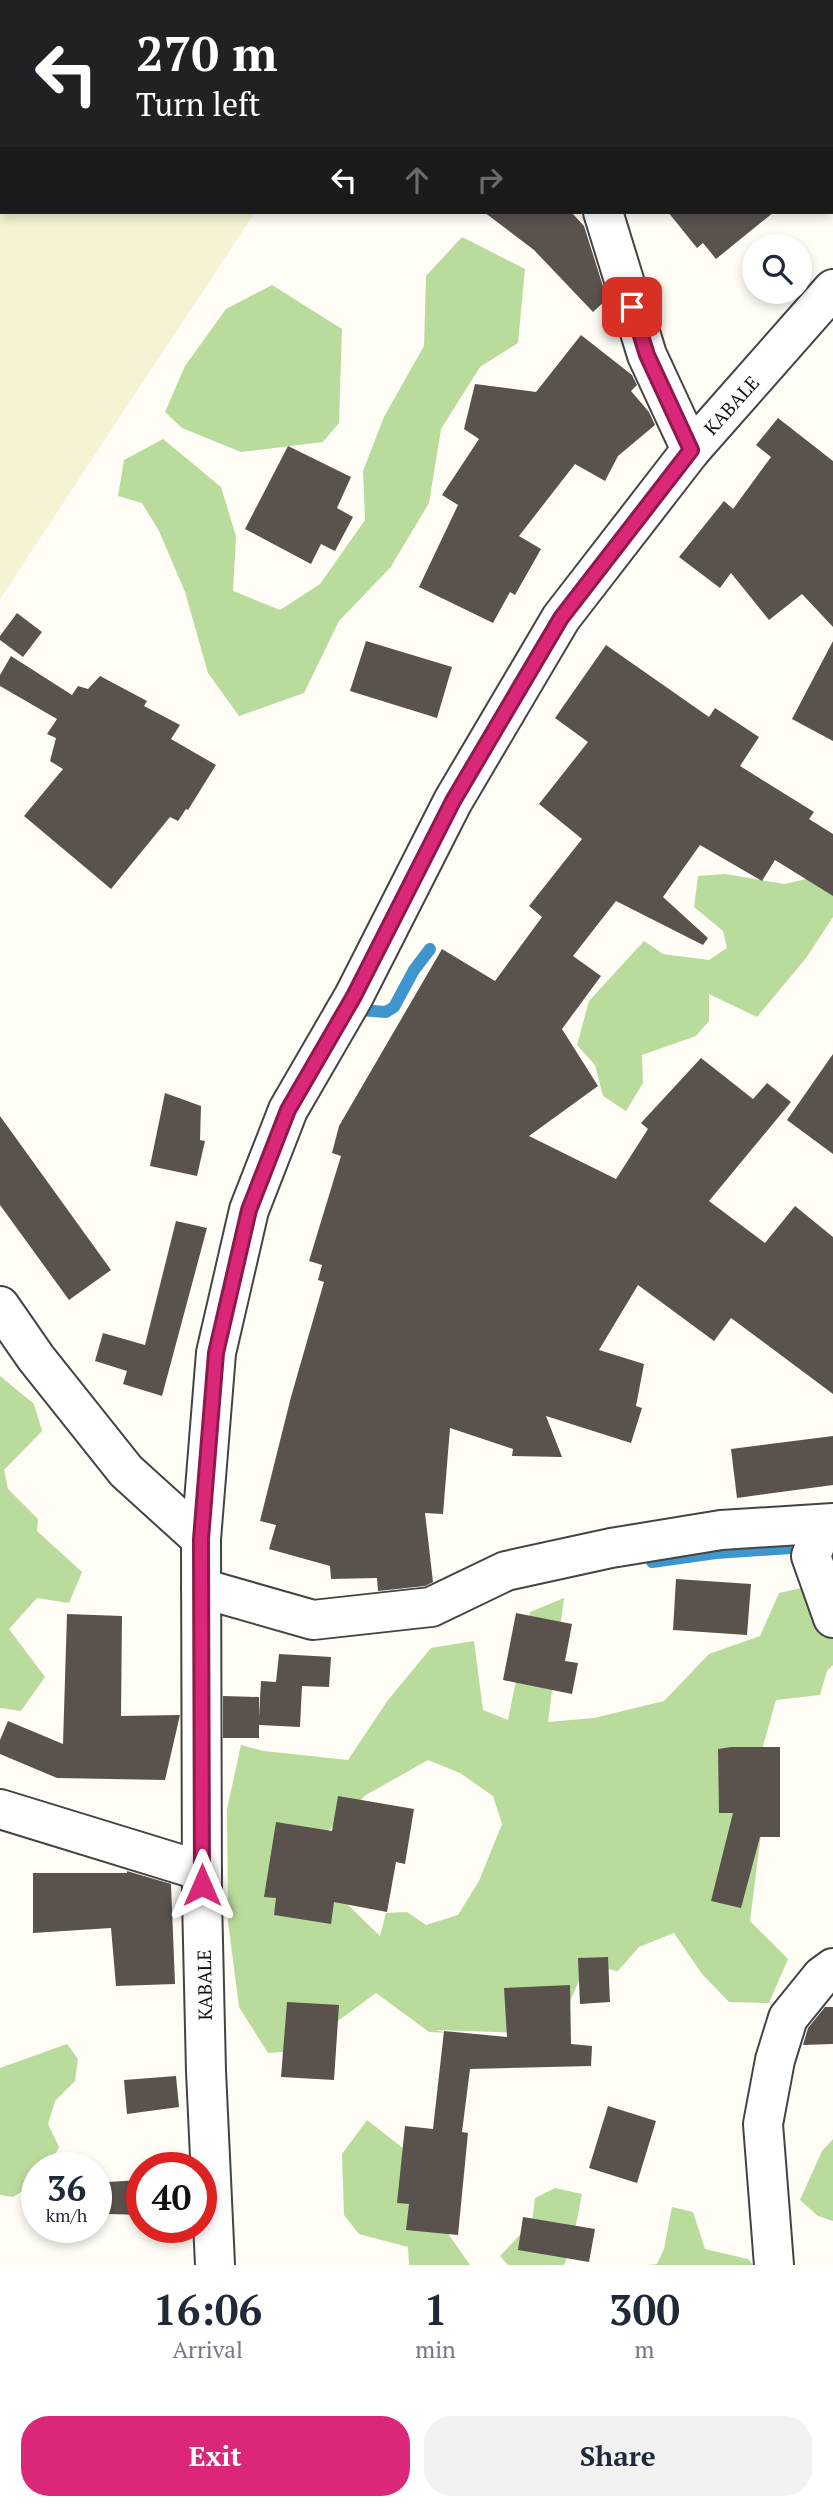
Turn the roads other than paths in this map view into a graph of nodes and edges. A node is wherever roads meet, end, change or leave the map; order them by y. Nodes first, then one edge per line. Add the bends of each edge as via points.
1 (604, 214) edge
2 (833, 289) edge
3 (691, 450) junction
4 (0, 1306) edge
5 (833, 1524) edge
6 (201, 1539) junction
7 (201, 1588) junction
8 (833, 1618) edge
9 (0, 1810) edge
10 (202, 1871) junction
11 (833, 1968) edge
12 (215, 2265) edge
13 (774, 2265) edge

1 - 3 street via 647,355
2 - 3 street, KABALE
3 - 6 street, KABALE via 561,618 453,801 354,996 288,1110 249,1210 216,1353
4 - 6 street via 126,1471
5 - 7 street via 721,1530 611,1548 506,1571 431,1606 313,1620
5 - 8 street via 818,1538 811,1556
6 - 7 street, KABALE
7 - 10 street, KABALE
9 - 10 street
10 - 12 street, KABALE
11 - 13 street via 788,2018 775,2060 763,2124

